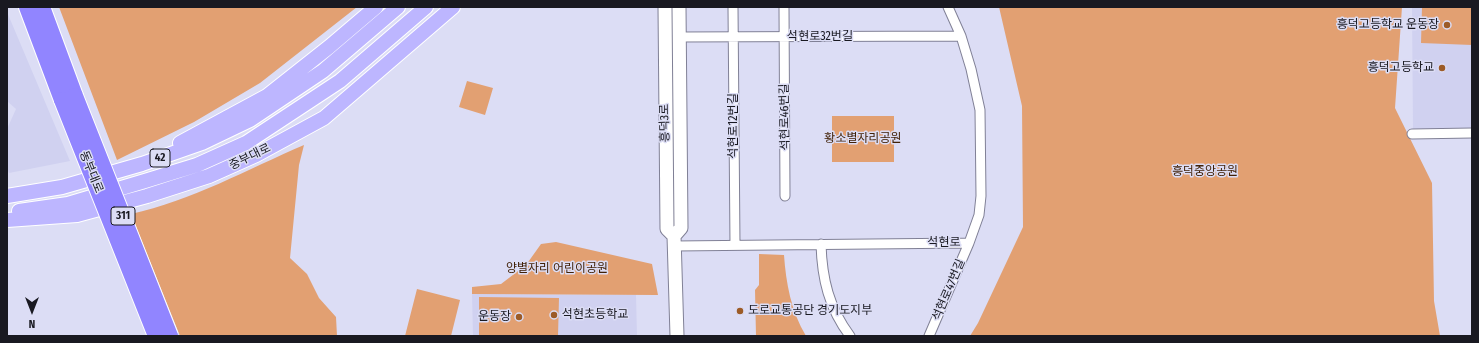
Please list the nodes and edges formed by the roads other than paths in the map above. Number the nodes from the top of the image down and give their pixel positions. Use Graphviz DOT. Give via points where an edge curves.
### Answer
graph roads {
  1 [pos="27,7"];
  2 [pos="42,7"];
  3 [pos="376,7"];
  4 [pos="398,7"];
  5 [pos="426,7"];
  6 [pos="453,7"];
  7 [pos="665,7"];
  8 [pos="678,7"];
  9 [pos="733,7"];
  10 [pos="784,7"];
  11 [pos="948,7"];
  12 [pos="960,36"];
  13 [pos="678,37"];
  14 [pos="784,37"];
  15 [pos="733,38"];
  16 [pos="69,98"];
  17 [pos="1472,133"];
  18 [pos="1412,134"];
  19 [pos="142,164"];
  20 [pos="7,196"];
  21 [pos="785,196"];
  22 [pos="7,213"];
  23 [pos="7,220"];
  24 [pos="674,241"];
  25 [pos="969,243"];
  26 [pos="821,244"];
  27 [pos="735,245"];
  28 [pos="156,336"];
  29 [pos="170,336"];
  30 [pos="677,336"];
  31 [pos="850,336"];
  32 [pos="929,336"];
  1 -- 16 [label="highway, 동부대로 / 311"];
  2 -- 16 [label="highway, 동부대로 / 311"];
  3 -- 19 [label="main road" via="267,96"];
  4 -- 19 [label="main road, 42" via="323,71 250,120 202,143"];
  5 -- 22 [label="main road, 중부대로 / 42" via="340,81 246,143 197,165 68,204"];
  6 -- 23 [label="main road, 중부대로" via="324,118 256,156 209,176 84,213"];
  7 -- 24 [label="street, 흥덕3로" via="667,229"];
  8 -- 13 [label="street, 흥덕3로"];
  9 -- 15 [label="street, 석현로12번길"];
  10 -- 14 [label="street, 석현로46번길"];
  11 -- 12 [label="street, 석현로"];
  12 -- 14 [label="street, 석현로32번길"];
  12 -- 25 [label="street, 석현로" via="980,110 981,196 979,215"];
  13 -- 15 [label="street, 석현로32번길"];
  13 -- 24 [label="street, 흥덕3로" via="681,228"];
  14 -- 15 [label="street, 석현로32번길"];
  14 -- 21 [label="street, 석현로46번길"];
  15 -- 27 [label="street, 석현로12번길"];
  16 -- 28 [label="highway, 동부대로 / 311, bridge"];
  16 -- 29 [label="highway, 동부대로 / 311, bridge"];
  17 -- 18 [label="street"];
  19 -- 20 [label="main road, 42" via="62,187"];
  24 -- 27 [label="street, 석현로"];
  24 -- 30 [label="street, 흥덕3로"];
  25 -- 26 [label="street, 석현로"];
  25 -- 32 [label="street, 석현로47번길"];
  26 -- 27 [label="street, 석현로"];
  26 -- 31 [label="street" via="825,287 831,304"];
}
